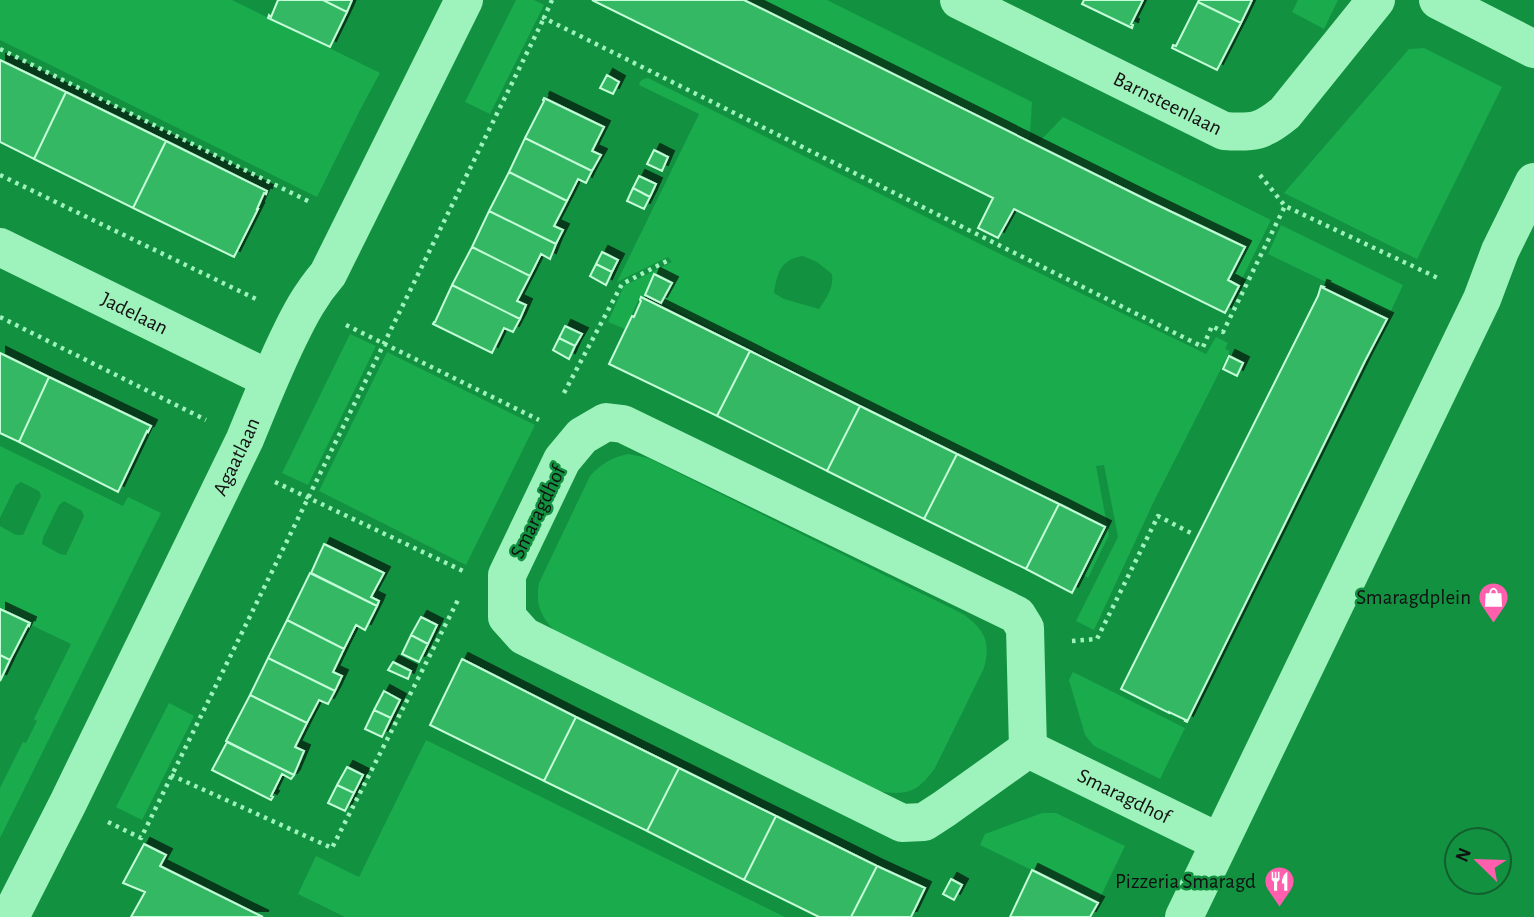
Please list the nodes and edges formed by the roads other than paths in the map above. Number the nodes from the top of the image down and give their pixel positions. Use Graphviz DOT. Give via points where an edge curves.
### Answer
graph roads {
  1 [pos="464,0"];
  2 [pos="959,0"];
  3 [pos="1376,0"];
  4 [pos="1438,0"];
  5 [pos="1534,49"];
  6 [pos="1534,182"];
  7 [pos="0,247"];
  8 [pos="269,379"];
  9 [pos="1028,749"];
  10 [pos="1219,842"];
  11 [pos="10,917"];
  12 [pos="1184,917"];
  1 -- 8 [label="street, Agaatlaan" via="328,274 312,293"];
  2 -- 3 [label="street, Barnsteenlaan" via="1224,131 1246,132 1268,127 1285,113"];
  4 -- 5 [label="street"];
  6 -- 10 [label="street"];
  7 -- 8 [label="street, Jadelaan"];
  8 -- 11 [label="street, Agaatlaan" via="239,451"];
  9 -- 9 [label="street, Smaragdhof" via="923,822 902,823 524,636 507,617 507,575 562,460 565,430 606,422 623,424 1017,615 1025,628"];
  9 -- 10 [label="street, Smaragdhof"];
  10 -- 12 [label="street"];
}
